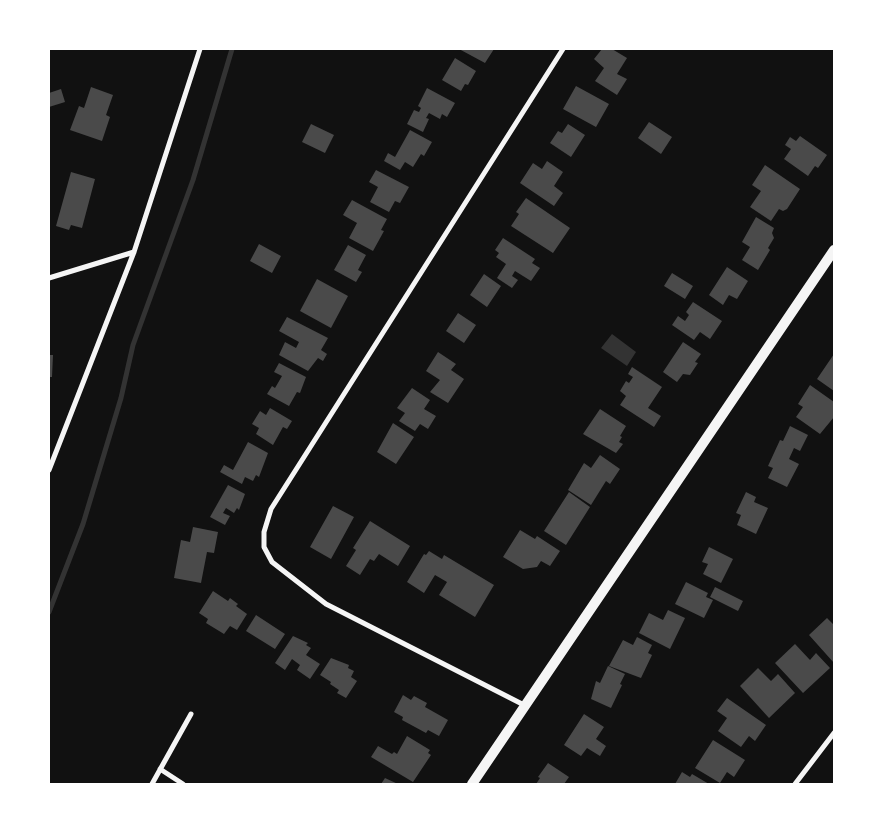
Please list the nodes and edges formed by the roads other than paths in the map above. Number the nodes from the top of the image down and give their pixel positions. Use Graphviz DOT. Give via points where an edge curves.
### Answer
graph roads {
  1 [pos="200,49"];
  2 [pos="563,49"];
  3 [pos="834,250"];
  4 [pos="134,252"];
  5 [pos="49,278"];
  6 [pos="49,470"];
  7 [pos="526,706"];
  8 [pos="191,714"];
  9 [pos="834,733"];
  10 [pos="160,768"];
  11 [pos="152,784"];
  12 [pos="182,784"];
  13 [pos="472,784"];
  14 [pos="795,784"];
  1 -- 4 [label="street"];
  2 -- 7 [label="street" via="271,509 264,532 264,548 272,562 326,604"];
  3 -- 7 [label="main road"];
  4 -- 5 [label="street"];
  4 -- 6 [label="street"];
  7 -- 13 [label="main road"];
  8 -- 10 [label="street"];
  9 -- 14 [label="street"];
  10 -- 11 [label="street"];
  10 -- 12 [label="street"];
}
